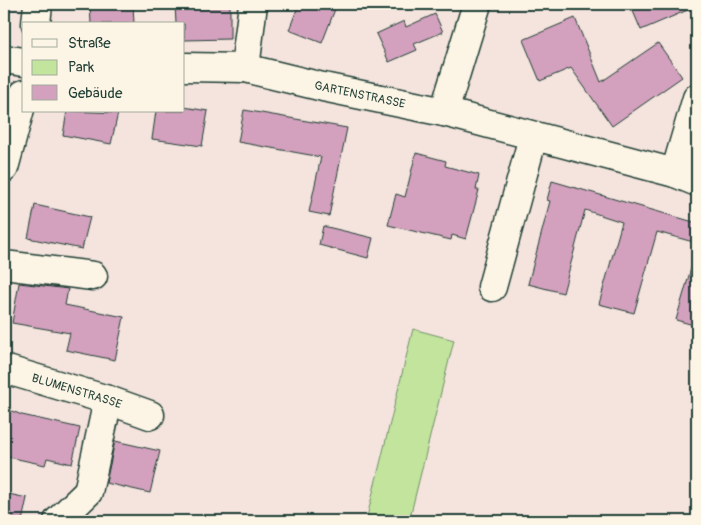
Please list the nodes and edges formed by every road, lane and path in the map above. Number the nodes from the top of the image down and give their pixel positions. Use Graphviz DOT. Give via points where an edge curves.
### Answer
graph roads {
  1 [pos="38,4"];
  2 [pos="253,4"];
  3 [pos="477,4"];
  4 [pos="36,22"];
  5 [pos="4,59"];
  6 [pos="22,62"];
  7 [pos="185,67"];
  8 [pos="245,68"];
  9 [pos="697,98"];
  10 [pos="22,101"];
  11 [pos="444,112"];
  12 [pos="533,136"];
  13 [pos="4,168"];
  14 [pos="686,178"];
  15 [pos="4,265"];
  16 [pos="93,276"];
  17 [pos="492,287"];
  18 [pos="4,370"];
  19 [pos="108,400"];
  20 [pos="150,415"];
  21 [pos="58,521"];
  1 -- 4 [label="street"];
  2 -- 8 [label="street"];
  3 -- 11 [label="street"];
  5 -- 6 [label="street"];
  7 -- 8 [label="street, GARTENSTRASSE"];
  8 -- 11 [label="street, GARTENSTRASSE"];
  9 -- 14 [label="street"];
  10 -- 13 [label="street"];
  11 -- 12 [label="street, GARTENSTRASSE"];
  12 -- 14 [label="street, GARTENSTRASSE"];
  12 -- 17 [label="street"];
  15 -- 16 [label="street"];
  18 -- 19 [label="street, BLUMENSTRASSE"];
  19 -- 20 [label="street, BLUMENSTRASSE"];
  19 -- 21 [label="street" via="88,492"];
}
